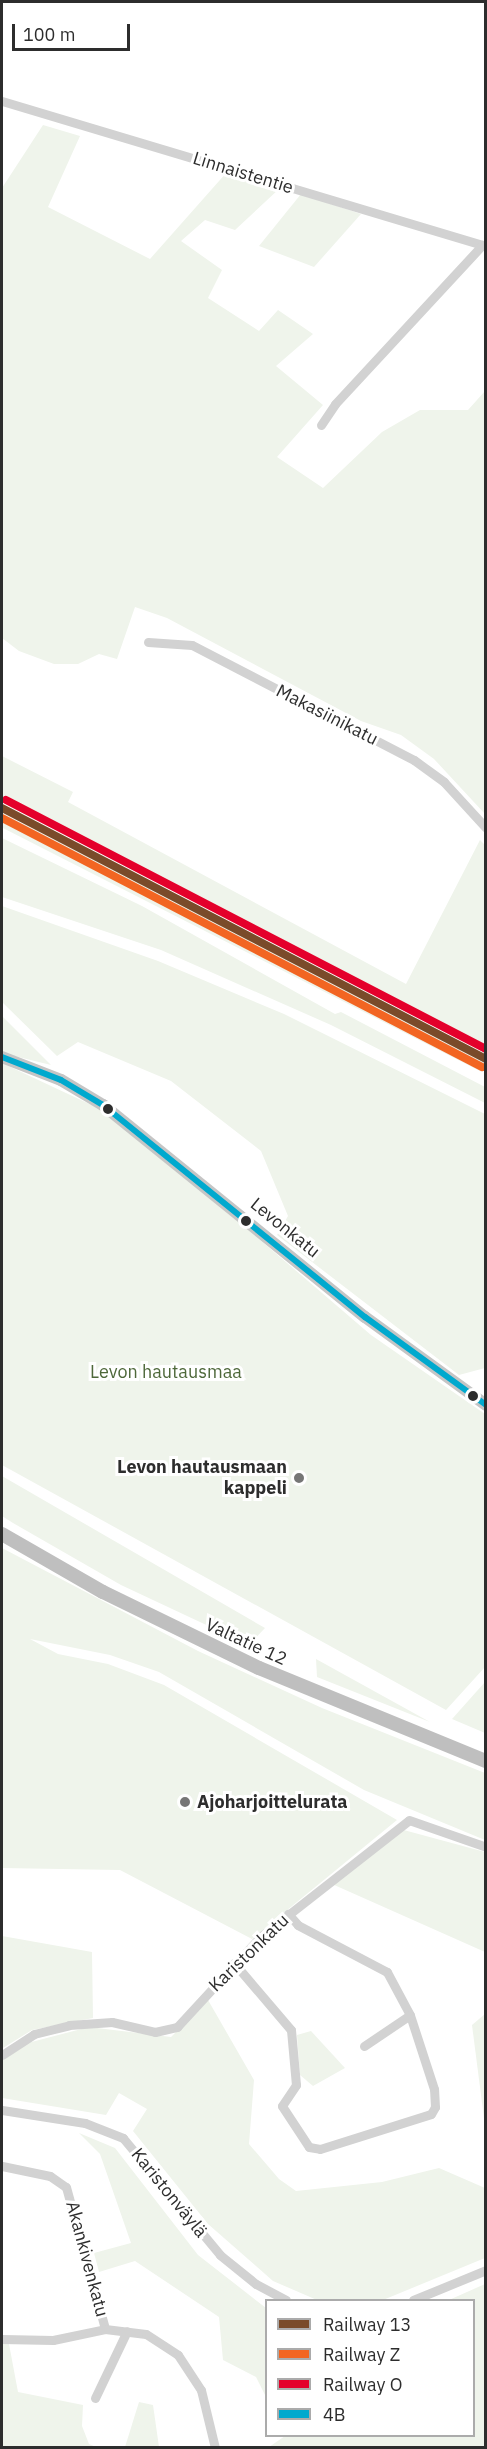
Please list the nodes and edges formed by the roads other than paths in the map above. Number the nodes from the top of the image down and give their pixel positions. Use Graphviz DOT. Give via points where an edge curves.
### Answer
graph roads {
  1 [pos="2,101"];
  2 [pos="484,245"];
  3 [pos="321,425"];
  4 [pos="148,642"];
  5 [pos="486,828"];
  6 [pos="2,1057"];
  7 [pos="486,1405"];
  8 [pos="2,1534"];
  9 [pos="486,1761"];
  10 [pos="486,1847"];
  11 [pos="288,1914"];
  12 [pos="234,1963"];
  13 [pos="410,2015"];
  14 [pos="364,2046"];
  15 [pos="2,2055"];
  16 [pos="2,2110"];
  17 [pos="2,2166"];
  18 [pos="486,2270"];
  19 [pos="282,2299"];
  20 [pos="418,2299"];
  21 [pos="105,2329"];
  22 [pos="127,2331"];
  23 [pos="2,2339"];
  24 [pos="95,2398"];
  25 [pos="215,2448"];
  1 -- 2 [label="street, Linnaistentie"];
  2 -- 3 [label="street" via="335,404"];
  4 -- 5 [label="street, Makasiinikatu" via="192,645 414,760 444,782"];
  6 -- 7 [label="main road, Levonkatu" via="61,1080 168,1153 365,1317"];
  8 -- 9 [label="highway, Valtatie 12" via="103,1592 238,1659"];
  10 -- 11 [label="street, Karistonkatu" via="409,1820"];
  11 -- 12 [label="street, Karistonkatu"];
  11 -- 13 [label="street" via="298,1925 387,1972"];
  12 -- 13 [label="street" via="291,2030 296,2085 282,2106 304,2142 314,2149 430,2114 436,2099"];
  12 -- 15 [label="street, Karistonkatu" via="186,2019 167,2032 112,2022 69,2025 34,2034"];
  13 -- 14 [label="street"];
  16 -- 19 [label="street, Karistonväylä" via="85,2123 123,2138 220,2255"];
  17 -- 21 [label="street, Akankivenkatu" via="50,2176 66,2187"];
  18 -- 20 [label="street"];
  21 -- 22 [label="street, Akankivenkatu"];
  21 -- 23 [label="street" via="62,2339"];
  22 -- 24 [label="street"];
  22 -- 25 [label="street, Akankivenkatu" via="163,2343 191,2370"];
}
